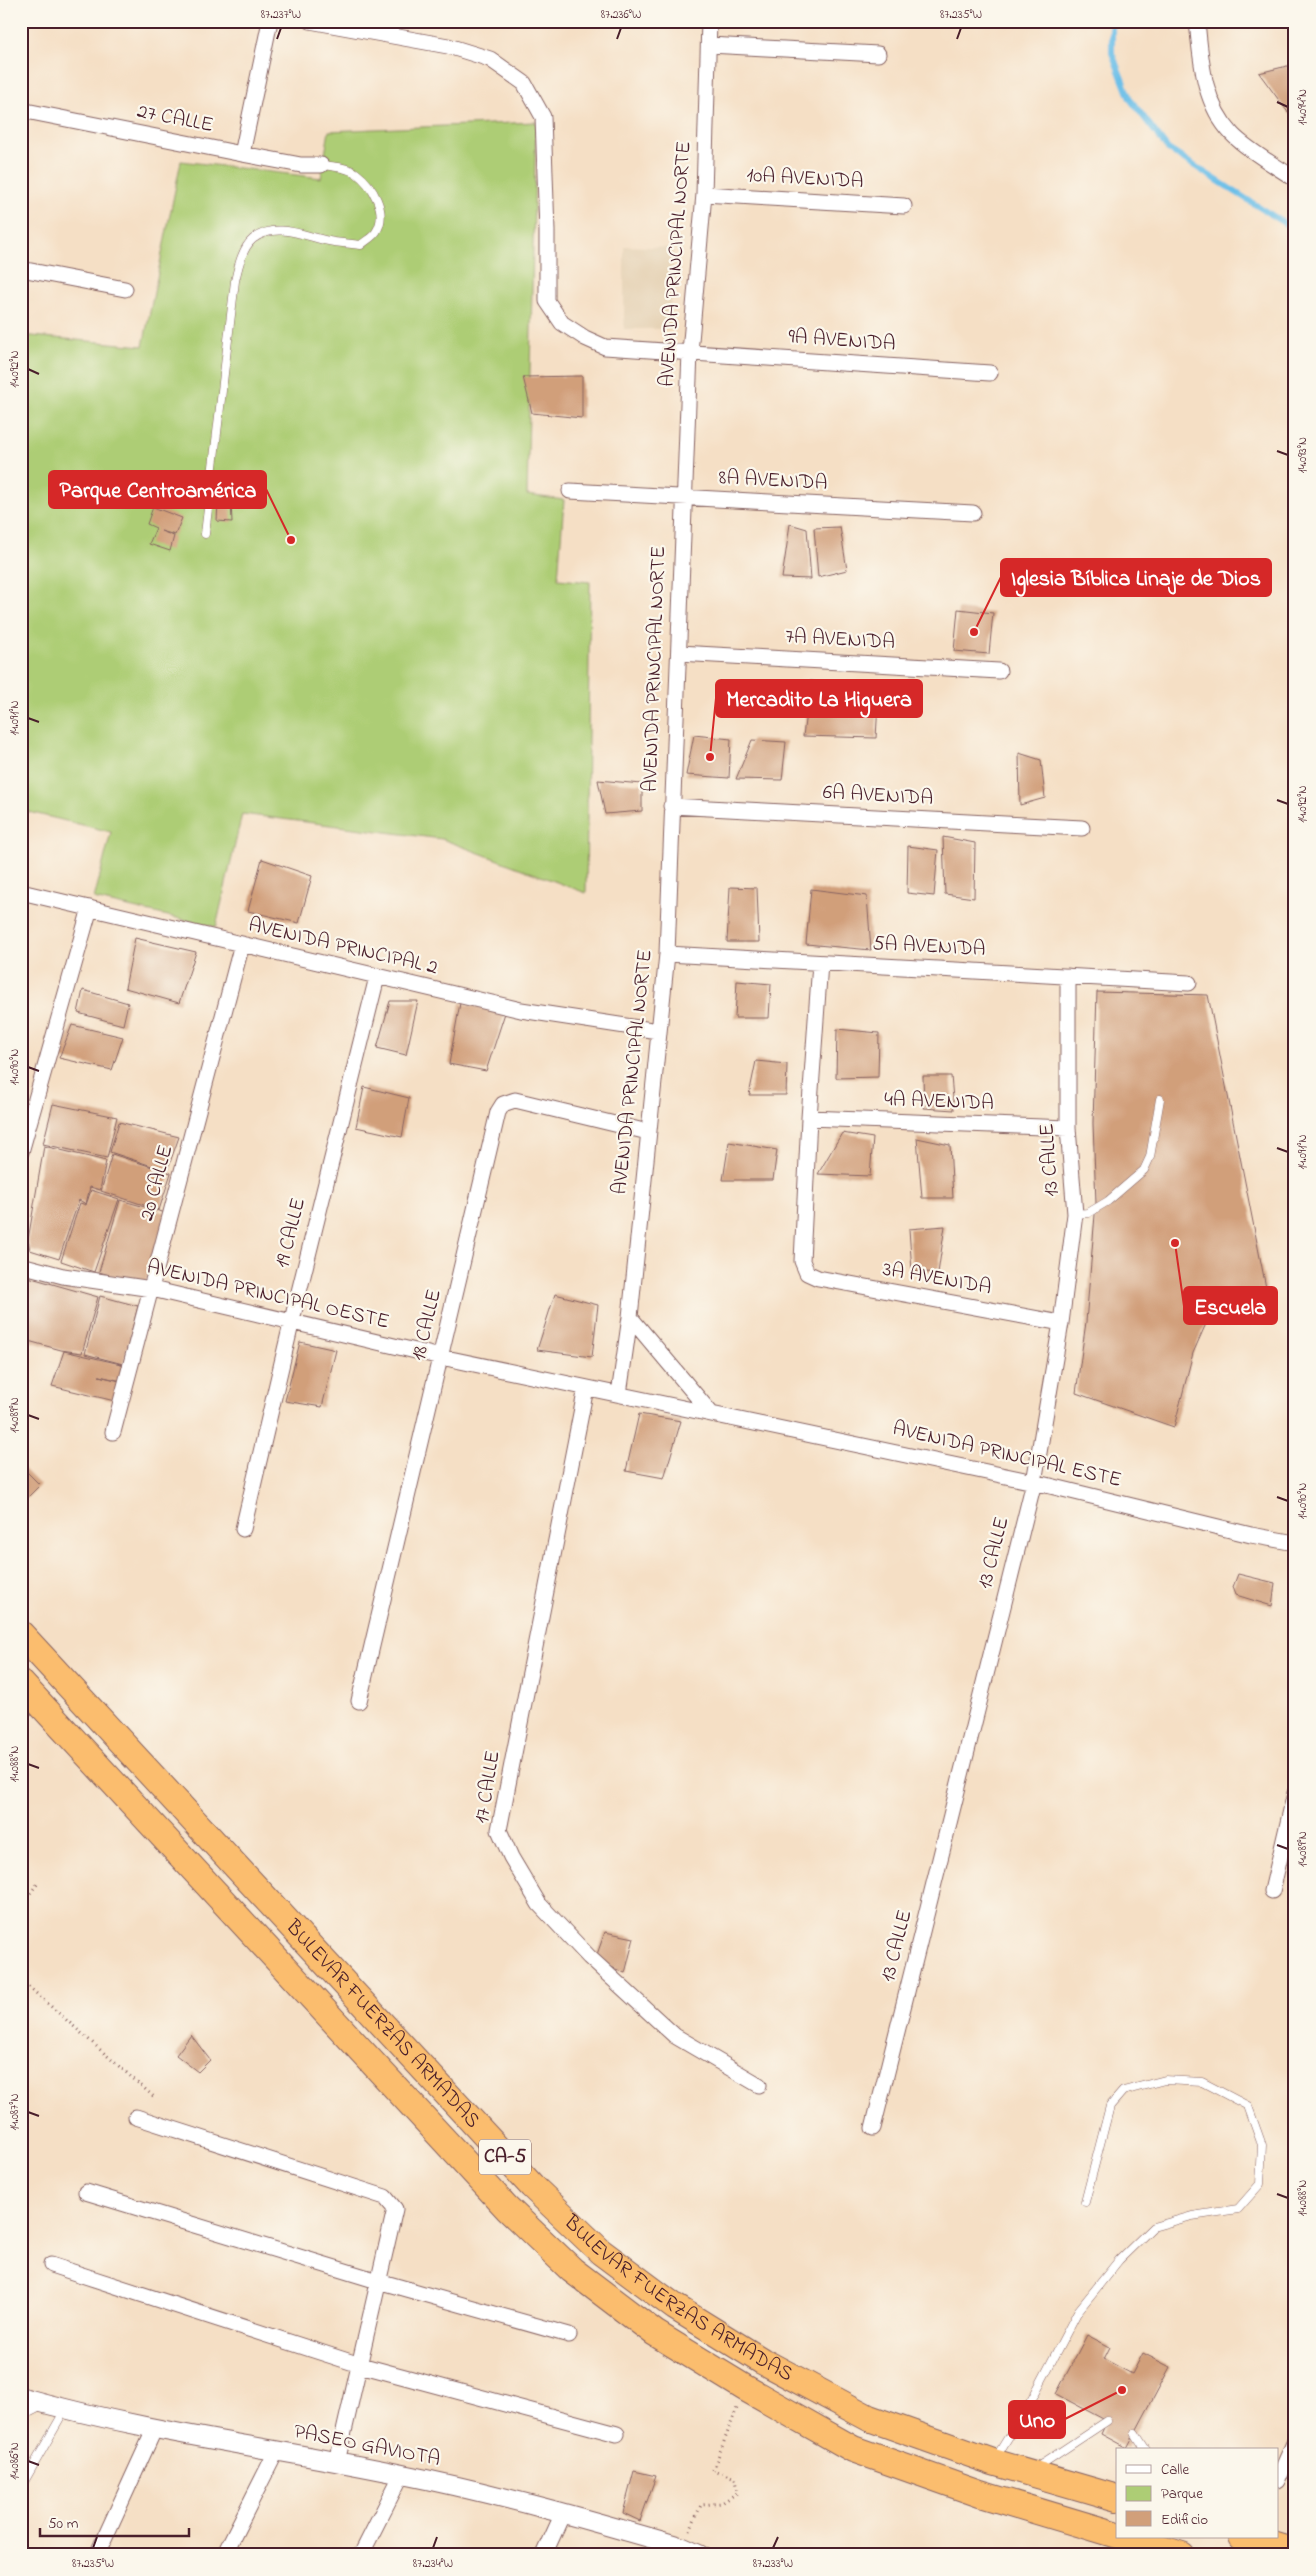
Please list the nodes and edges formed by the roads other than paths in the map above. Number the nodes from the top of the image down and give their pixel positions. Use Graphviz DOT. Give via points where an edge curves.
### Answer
graph roads {
  1 [pos="270,21"];
  2 [pos="310,21"];
  3 [pos="709,21"];
  4 [pos="1197,21"];
  5 [pos="709,45"];
  6 [pos="878,54"];
  7 [pos="21,110"];
  8 [pos="242,154"];
  9 [pos="321,165"];
  10 [pos="1295,179"];
  11 [pos="704,194"];
  12 [pos="904,206"];
  13 [pos="21,269"];
  14 [pos="125,289"];
  15 [pos="690,352"];
  16 [pos="990,373"];
  17 [pos="570,491"];
  18 [pos="683,497"];
  19 [pos="974,513"];
  20 [pos="205,534"];
  21 [pos="678,652"];
  22 [pos="999,671"];
  23 [pos="671,806"];
  24 [pos="1082,828"];
  25 [pos="21,892"];
  26 [pos="90,908"];
  27 [pos="242,944"];
  28 [pos="667,954"];
  29 [pos="820,963"];
  30 [pos="1068,976"];
  31 [pos="377,977"];
  32 [pos="1189,983"];
  33 [pos="658,1030"];
  34 [pos="1160,1099"];
  35 [pos="809,1118"];
  36 [pos="1068,1128"];
  37 [pos="648,1132"];
  38 [pos="21,1152"];
  39 [pos="1075,1214"];
  40 [pos="21,1265"];
  41 [pos="152,1289"];
  42 [pos="630,1317"];
  43 [pos="292,1320"];
  44 [pos="1061,1323"];
  45 [pos="441,1357"];
  46 [pos="586,1388"];
  47 [pos="619,1394"];
  48 [pos="710,1412"];
  49 [pos="113,1432"];
  50 [pos="1034,1482"];
  51 [pos="243,1529"];
  52 [pos="1294,1538"];
  53 [pos="21,1634"];
  54 [pos="21,1683"];
  55 [pos="359,1701"];
  56 [pos="1295,1793"];
  57 [pos="1272,1891"];
  58 [pos="759,2085"];
  59 [pos="136,2117"];
  60 [pos="873,2128"];
  61 [pos="86,2192"];
  62 [pos="1085,2202"];
  63 [pos="51,2265"];
  64 [pos="378,2281"];
  65 [pos="569,2335"];
  66 [pos="360,2365"];
  67 [pos="21,2397"];
  68 [pos="46,2404"];
  69 [pos="66,2408"];
  70 [pos="21,2417"];
  71 [pos="1107,2421"];
  72 [pos="155,2428"];
  73 [pos="1135,2433"];
  74 [pos="617,2434"];
  75 [pos="1295,2441"];
  76 [pos="1145,2448"];
  77 [pos="277,2450"];
  78 [pos="337,2462"];
  79 [pos="993,2462"];
  80 [pos="1029,2473"];
  81 [pos="402,2474"];
  82 [pos="1278,2479"];
  83 [pos="21,2487"];
  84 [pos="1116,2498"];
  85 [pos="563,2513"];
  86 [pos="1116,2535"];
  87 [pos="1127,2538"];
  88 [pos="1250,2539"];
  89 [pos="694,2552"];
  90 [pos="1295,2553"];
  91 [pos="97,2555"];
  92 [pos="224,2555"];
  93 [pos="361,2555"];
  94 [pos="544,2555"];
  95 [pos="1182,2555"];
  1 -- 8 [label="street"];
  2 -- 15 [label="street, 9A AVENIDA" via="448,46 490,59 524,83 543,117 547,302 562,323 605,348"];
  3 -- 5 [label="street, AVENIDA PRINCIPAL NORTE"];
  4 -- 10 [label="street" via="1204,79 1220,120 1233,135"];
  5 -- 6 [label="street"];
  5 -- 11 [label="street, AVENIDA PRINCIPAL NORTE"];
  7 -- 8 [label="street, 27 CALLE"];
  8 -- 9 [label="street, 27 CALLE" via="301,165"];
  9 -- 20 [label="lane" via="355,173 369,186 381,213 376,232 361,245 333,242 291,231 269,231 252,240 241,258 235,281"];
  11 -- 12 [label="street, 10A AVENIDA"];
  11 -- 15 [label="street, AVENIDA PRINCIPAL NORTE"];
  13 -- 14 [label="street"];
  15 -- 16 [label="street, 9A AVENIDA"];
  15 -- 18 [label="street, AVENIDA PRINCIPAL NORTE"];
  17 -- 18 [label="street, 8A AVENIDA"];
  18 -- 19 [label="street, 8A AVENIDA"];
  18 -- 21 [label="street, AVENIDA PRINCIPAL NORTE"];
  21 -- 22 [label="street, 7A AVENIDA"];
  21 -- 23 [label="street, AVENIDA PRINCIPAL NORTE"];
  23 -- 24 [label="street, 6A AVENIDA"];
  23 -- 28 [label="street, AVENIDA PRINCIPAL NORTE"];
  25 -- 26 [label="street, AVENIDA PRINCIPAL 2"];
  26 -- 27 [label="street, AVENIDA PRINCIPAL 2"];
  26 -- 38 [label="street"];
  27 -- 31 [label="street, AVENIDA PRINCIPAL 2"];
  27 -- 41 [label="street, 20 CALLE"];
  28 -- 29 [label="street, 5A AVENIDA"];
  28 -- 33 [label="street, AVENIDA PRINCIPAL NORTE"];
  29 -- 30 [label="street, 5A AVENIDA"];
  29 -- 35 [label="street"];
  30 -- 32 [label="street, 5A AVENIDA"];
  30 -- 36 [label="street, 13 CALLE"];
  31 -- 33 [label="street, AVENIDA PRINCIPAL 2" via="521,1010"];
  31 -- 43 [label="street, 19 CALLE"];
  33 -- 37 [label="street, AVENIDA PRINCIPAL NORTE"];
  34 -- 39 [label="lane" via="1150,1158 1144,1170 1108,1201 1088,1213"];
  35 -- 36 [label="street, 4A AVENIDA"];
  35 -- 44 [label="street, 3A AVENIDA" via="802,1261 807,1273 818,1278"];
  36 -- 39 [label="street, 13 CALLE"];
  37 -- 42 [label="street, AVENIDA PRINCIPAL NORTE"];
  37 -- 45 [label="street, 18 CALLE" via="515,1100 503,1104 498,1112"];
  39 -- 44 [label="street, 13 CALLE"];
  40 -- 41 [label="street, AVENIDA PRINCIPAL OESTE" via="63,1276"];
  41 -- 43 [label="street, AVENIDA PRINCIPAL OESTE"];
  41 -- 49 [label="street, 20 CALLE"];
  42 -- 47 [label="street, AVENIDA PRINCIPAL NORTE"];
  42 -- 48 [label="street"];
  43 -- 45 [label="street, AVENIDA PRINCIPAL OESTE"];
  43 -- 51 [label="street, 19 CALLE"];
  44 -- 50 [label="street, 13 CALLE"];
  45 -- 46 [label="street, AVENIDA PRINCIPAL OESTE"];
  45 -- 55 [label="street, 18 CALLE"];
  46 -- 47 [label="street, AVENIDA PRINCIPAL OESTE"];
  46 -- 58 [label="street, 17 CALLE" via="499,1830 511,1858 539,1904 589,1957 675,2036"];
  47 -- 48 [label="street, AVENIDA PRINCIPAL OESTE"];
  48 -- 50 [label="street, AVENIDA PRINCIPAL ESTE"];
  50 -- 52 [label="street, AVENIDA PRINCIPAL ESTE" via="1251,1535"];
  50 -- 60 [label="street, 13 CALLE"];
  53 -- 79 [label="highway, BULEVAR FUERZAS ARMADAS / CA-5" via="532,2186 602,2252 675,2307 762,2361 869,2418"];
  54 -- 86 [label="highway, BULEVAR FUERZAS ARMADAS / CA-5" via="508,2208 572,2270 656,2333 853,2449 980,2494"];
  56 -- 57 [label="street"];
  59 -- 64 [label="street" via="385,2197 395,2209"];
  61 -- 64 [label="street"];
  62 -- 79 [label="lane" via="1110,2106 1123,2092 1166,2080 1202,2082 1248,2106 1262,2145 1260,2184 1238,2209 1192,2216 1154,2227 1119,2260 1078,2311 1032,2399"];
  63 -- 66 [label="street"];
  64 -- 65 [label="street"];
  64 -- 66 [label="street"];
  66 -- 74 [label="street"];
  66 -- 78 [label="street"];
  67 -- 68 [label="street, PASEO GAVIOTA"];
  68 -- 69 [label="street, PASEO GAVIOTA"];
  68 -- 70 [label="lane"];
  69 -- 72 [label="street, PASEO GAVIOTA"];
  69 -- 83 [label="lane"];
  71 -- 80 [label="lane"];
  72 -- 77 [label="street, PASEO GAVIOTA"];
  72 -- 91 [label="street"];
  73 -- 76 [label="lane"];
  75 -- 82 [label="street"];
  77 -- 78 [label="street, PASEO GAVIOTA"];
  77 -- 92 [label="street"];
  78 -- 81 [label="street, PASEO GAVIOTA"];
  79 -- 80 [label="highway, BULEVAR FUERZAS ARMADAS / CA-5"];
  80 -- 84 [label="highway, BULEVAR FUERZAS ARMADAS / CA-5"];
  81 -- 85 [label="street, PASEO GAVIOTA"];
  81 -- 93 [label="street"];
  85 -- 89 [label="street, PASEO GAVIOTA"];
  85 -- 94 [label="street"];
  87 -- 95 [label="highway"];
  88 -- 90 [label="highway"];
}
